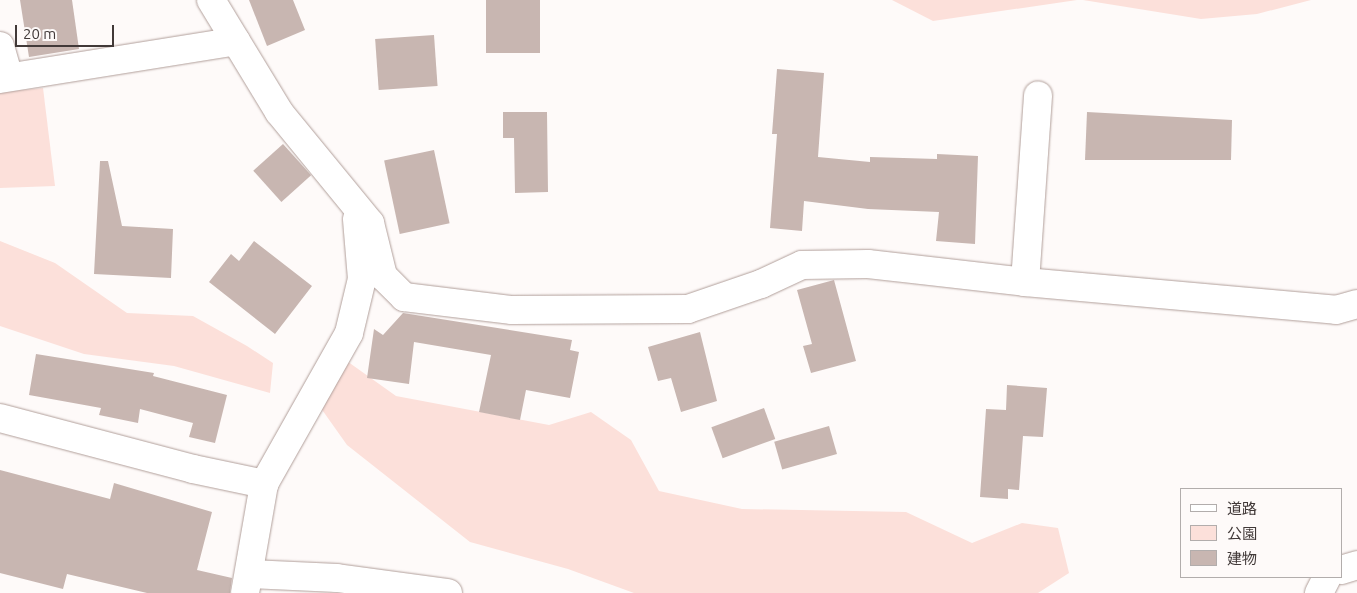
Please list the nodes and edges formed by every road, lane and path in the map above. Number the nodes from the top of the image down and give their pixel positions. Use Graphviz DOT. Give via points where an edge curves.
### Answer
graph roads {
  1 [pos="211,0"];
  2 [pos="236,41"];
  3 [pos="0,46"];
  4 [pos="4,78"];
  5 [pos="1038,95"];
  6 [pos="357,210"];
  7 [pos="1025,282"];
  8 [pos="1357,304"];
  9 [pos="0,418"];
  10 [pos="264,484"];
  11 [pos="1357,566"];
  12 [pos="1342,570"];
  13 [pos="1326,578"];
  14 [pos="247,583"];
  15 [pos="448,593"];
  16 [pos="1319,593"];
  1 -- 2 [label="street"];
  2 -- 4 [label="street"];
  2 -- 6 [label="street" via="279,112"];
  3 -- 4 [label="street"];
  5 -- 7 [label="street"];
  6 -- 7 [label="street" via="370,223 383,276 404,297 512,310 688,309 802,265 868,264"];
  6 -- 10 [label="street" via="356,243 362,279 349,333"];
  7 -- 8 [label="street" via="1336,310"];
  9 -- 10 [label="street" via="193,469"];
  10 -- 14 [label="street"];
  11 -- 12 [label="street"];
  13 -- 16 [label="street"];
  14 -- 15 [label="street" via="337,578"];
}
